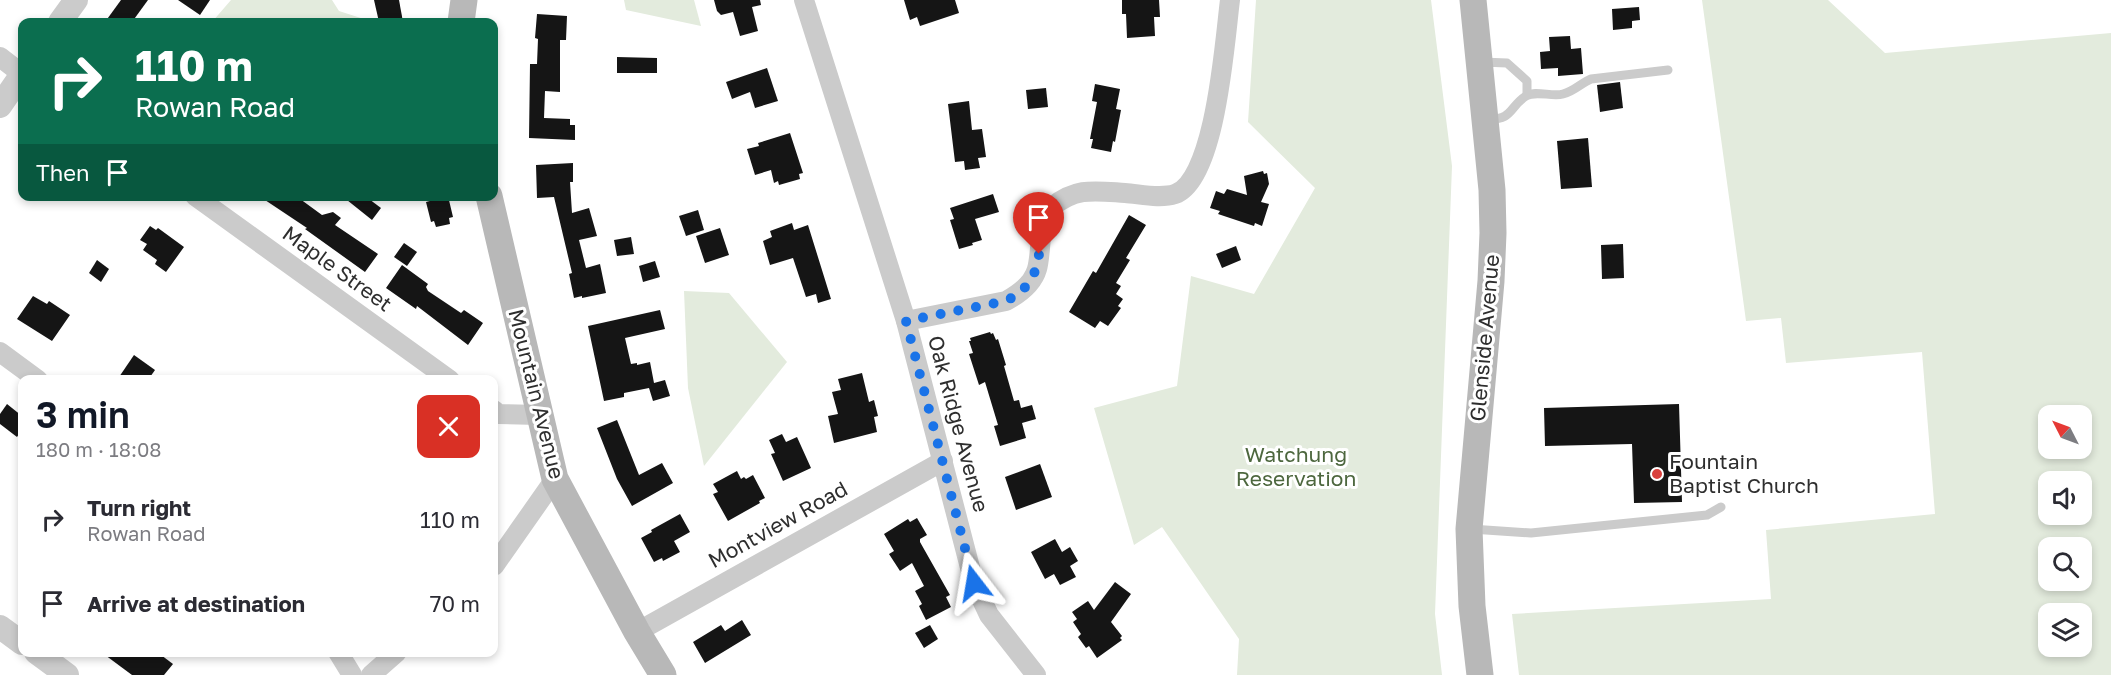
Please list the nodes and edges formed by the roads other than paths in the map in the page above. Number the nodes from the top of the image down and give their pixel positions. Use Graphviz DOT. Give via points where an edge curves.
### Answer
graph roads {
  1 [pos="76,0"];
  2 [pos="448,0"];
  3 [pos="464,0"];
  4 [pos="804,0"];
  5 [pos="1230,0"];
  6 [pos="1473,0"];
  7 [pos="63,18"];
  8 [pos="452,18"];
  9 [pos="462,18"];
  10 [pos="0,57"];
  11 [pos="1480,62"];
  12 [pos="1668,70"];
  13 [pos="18,71"];
  14 [pos="18,80"];
  15 [pos="1527,95"];
  16 [pos="0,106"];
  17 [pos="1485,119"];
  18 [pos="202,201"];
  19 [pos="490,201"];
  20 [pos="906,321"];
  21 [pos="0,352"];
  22 [pos="31,375"];
  23 [pos="443,375"];
  24 [pos="498,414"];
  25 [pos="539,415"];
  26 [pos="943,461"];
  27 [pos="555,479"];
  28 [pos="1721,507"];
  29 [pos="1469,529"];
  30 [pos="498,560"];
  31 [pos="0,627"];
  32 [pos="637,632"];
  33 [pos="18,640"];
  34 [pos="43,657"];
  35 [pos="341,657"];
  36 [pos="391,657"];
  37 [pos="67,675"];
  38 [pos="352,675"];
  39 [pos="371,675"];
  40 [pos="663,675"];
  41 [pos="1035,675"];
  42 [pos="1480,675"];
  1 -- 7 [label="street"];
  2 -- 8 [label="street"];
  3 -- 9 [label="main road"];
  4 -- 20 [label="street, Oak Ridge Avenue"];
  5 -- 20 [label="street" via="1210,137 1197,171 1185,186 1176,193 1160,195 1086,190 1064,198 1049,210 1037,270 1019,294 1006,301"];
  6 -- 11 [label="main road, Glenside Avenue"];
  10 -- 13 [label="street"];
  11 -- 15 [label="lane" via="1507,63 1527,81"];
  11 -- 17 [label="main road, Glenside Avenue"];
  12 -- 15 [label="lane" via="1592,79 1562,94"];
  14 -- 16 [label="street"];
  15 -- 17 [label="lane" via="1512,112 1499,119"];
  17 -- 29 [label="main road, Glenside Avenue" via="1493,233"];
  18 -- 23 [label="street, Maple Street"];
  19 -- 25 [label="main road, Mountain Avenue"];
  20 -- 26 [label="street, Oak Ridge Avenue"];
  21 -- 22 [label="street"];
  24 -- 25 [label="street"];
  25 -- 27 [label="main road, Mountain Avenue"];
  26 -- 32 [label="street, Montview Road"];
  26 -- 41 [label="street, Oak Ridge Avenue" via="974,583 989,615"];
  27 -- 30 [label="street"];
  27 -- 32 [label="main road, Mountain Avenue"];
  28 -- 29 [label="lane" via="1707,515 1531,533"];
  29 -- 42 [label="main road, Glenside Avenue"];
  31 -- 33 [label="street"];
  32 -- 40 [label="main road, Mountain Avenue"];
  34 -- 37 [label="street"];
  35 -- 38 [label="street"];
  36 -- 39 [label="street"];
}
